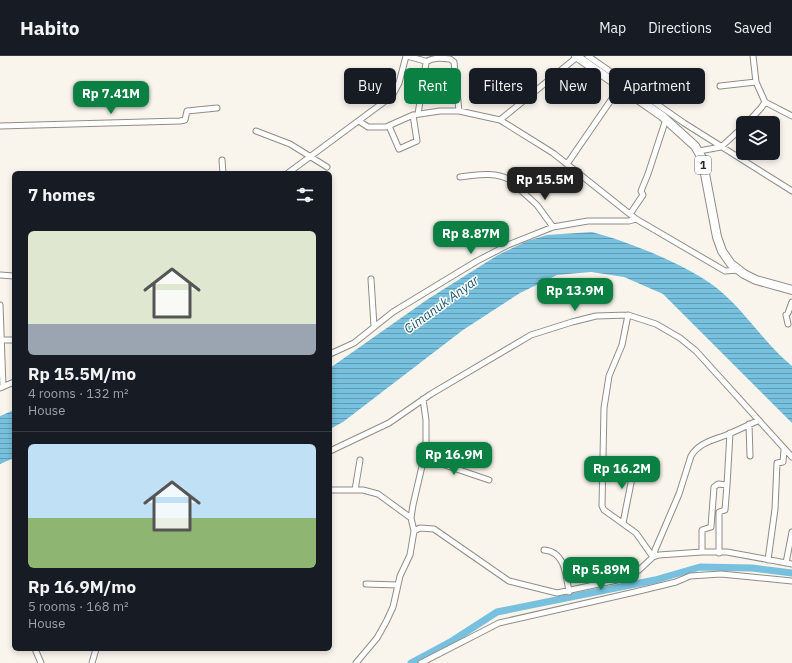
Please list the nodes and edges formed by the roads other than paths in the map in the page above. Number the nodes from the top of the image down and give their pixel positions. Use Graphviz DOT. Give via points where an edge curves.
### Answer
graph roads {
  1 [pos="406,56"];
  2 [pos="753,56"];
  3 [pos="581,57"];
  4 [pos="426,62"];
  5 [pos="609,79"];
  6 [pos="756,82"];
  7 [pos="720,86"];
  8 [pos="765,102"];
  9 [pos="609,103"];
  10 [pos="644,104"];
  11 [pos="217,108"];
  12 [pos="459,111"];
  13 [pos="416,115"];
  14 [pos="754,116"];
  15 [pos="792,116"];
  16 [pos="666,119"];
  17 [pos="500,120"];
  18 [pos="359,121"];
  19 [pos="0,126"];
  20 [pos="389,126"];
  21 [pos="256,131"];
  22 [pos="736,133"];
  23 [pos="705,145"];
  24 [pos="719,148"];
  25 [pos="310,156"];
  26 [pos="222,160"];
  27 [pos="567,164"];
  28 [pos="326,167"];
  29 [pos="223,171"];
  30 [pos="291,171"];
  31 [pos="460,177"];
  32 [pos="792,191"];
  33 [pos="630,214"];
  34 [pos="636,219"];
  35 [pos="553,227"];
  36 [pos="738,270"];
  37 [pos="0,275"];
  38 [pos="12,276"];
  39 [pos="371,280"];
  40 [pos="792,290"];
  41 [pos="0,305"];
  42 [pos="792,306"];
  43 [pos="628,315"];
  44 [pos="788,324"];
  45 [pos="374,326"];
  46 [pos="2,340"];
  47 [pos="12,340"];
  48 [pos="332,353"];
  49 [pos="12,383"];
  50 [pos="2,388"];
  51 [pos="423,399"];
  52 [pos="757,421"];
  53 [pos="749,424"];
  54 [pos="730,434"];
  55 [pos="784,449"];
  56 [pos="332,450"];
  57 [pos="750,456"];
  58 [pos="792,457"];
  59 [pos="424,458"];
  60 [pos="360,460"];
  61 [pos="602,472"];
  62 [pos="489,480"];
  63 [pos="727,485"];
  64 [pos="332,490"];
  65 [pos="355,490"];
  66 [pos="411,518"];
  67 [pos="623,523"];
  68 [pos="414,531"];
  69 [pos="792,532"];
  70 [pos="544,550"];
  71 [pos="702,552"];
  72 [pos="719,553"];
  73 [pos="654,556"];
  74 [pos="768,560"];
  75 [pos="786,563"];
  76 [pos="792,564"];
  77 [pos="792,581"];
  78 [pos="366,584"];
  79 [pos="398,585"];
  80 [pos="569,592"];
  81 [pos="36,651"];
  82 [pos="95,651"];
  83 [pos="42,663"];
  84 [pos="92,663"];
  85 [pos="356,663"];
  86 [pos="421,663"];
  1 -- 4 [label="street"];
  1 -- 18 [label="street" via="395,93"];
  2 -- 6 [label="street"];
  3 -- 5 [label="highway, 1"];
  3 -- 17 [label="street"];
  3 -- 23 [label="street"];
  4 -- 12 [label="street" via="429,59 442,58 454,62"];
  4 -- 13 [label="street"];
  6 -- 7 [label="street"];
  6 -- 8 [label="street"];
  8 -- 14 [label="street"];
  8 -- 15 [label="street"];
  9 -- 27 [label="street"];
  10 -- 16 [label="highway, 1"];
  11 -- 19 [label="street" via="187,111 184,120 180,121"];
  12 -- 13 [label="street" via="432,111"];
  12 -- 17 [label="street"];
  13 -- 20 [label="street"];
  13 -- 20 [label="street" via="416,141 403,148 399,149"];
  16 -- 23 [label="highway, 1" via="691,142"];
  16 -- 33 [label="street" via="641,191 643,195"];
  17 -- 27 [label="street"];
  18 -- 20 [label="street" via="368,127"];
  18 -- 25 [label="street"];
  21 -- 25 [label="street" via="290,144"];
  22 -- 24 [label="street"];
  23 -- 24 [label="street"];
  23 -- 24 [label="street"];
  23 -- 36 [label="highway, 1" via="706,175 718,241 726,257"];
  24 -- 32 [label="street"];
  25 -- 28 [label="street"];
  25 -- 30 [label="street"];
  26 -- 29 [label="street"];
  27 -- 33 [label="street"];
  31 -- 35 [label="street" via="487,174 518,181 516,186 542,211"];
  33 -- 34 [label="street"];
  34 -- 35 [label="street" via="601,220"];
  34 -- 36 [label="street" via="725,270"];
  35 -- 45 [label="street" via="477,261"];
  36 -- 40 [label="highway, 1" via="756,280"];
  37 -- 38 [label="street"];
  39 -- 45 [label="street"];
  41 -- 46 [label="street"];
  42 -- 44 [label="street" via="787,314"];
  43 -- 51 [label="street" via="596,316 531,335"];
  43 -- 52 [label="street" via="656,324 696,351"];
  43 -- 61 [label="street" via="622,345 609,376 604,408"];
  45 -- 48 [label="street" via="354,343"];
  46 -- 47 [label="street"];
  46 -- 50 [label="street"];
  49 -- 50 [label="street"];
  51 -- 56 [label="street" via="389,423"];
  51 -- 59 [label="street" via="426,420"];
  52 -- 53 [label="street"];
  52 -- 55 [label="street"];
  53 -- 54 [label="street"];
  53 -- 57 [label="street"];
  54 -- 63 [label="street"];
  54 -- 73 [label="street" via="704,443 691,456"];
  55 -- 58 [label="street"];
  55 -- 74 [label="street" via="783,462 777,463 775,509"];
  59 -- 62 [label="street"];
  59 -- 66 [label="street"];
  60 -- 65 [label="street"];
  61 -- 67 [label="street" via="602,508"];
  61 -- 67 [label="street" via="633,473"];
  63 -- 71 [label="street" via="718,484 714,487 711,527 702,530"];
  63 -- 72 [label="street" via="725,510 719,512"];
  64 -- 65 [label="street"];
  65 -- 66 [label="street" via="378,494"];
  66 -- 68 [label="street"];
  67 -- 73 [label="street" via="636,533"];
  68 -- 79 [label="street" via="410,554"];
  68 -- 80 [label="street" via="420,528 434,529 444,534 513,583 557,593"];
  69 -- 75 [label="street"];
  70 -- 80 [label="street" via="554,552 562,561"];
  71 -- 72 [label="street"];
  71 -- 73 [label="street"];
  72 -- 74 [label="street" via="727,552"];
  73 -- 80 [label="street" via="631,575"];
  74 -- 75 [label="street"];
  75 -- 76 [label="street"];
  77 -- 86 [label="street" via="721,574 690,576 636,592 499,623"];
  78 -- 79 [label="street"];
  79 -- 85 [label="street" via="393,607 386,622 377,638"];
  81 -- 83 [label="street"];
  82 -- 84 [label="street"];
}
